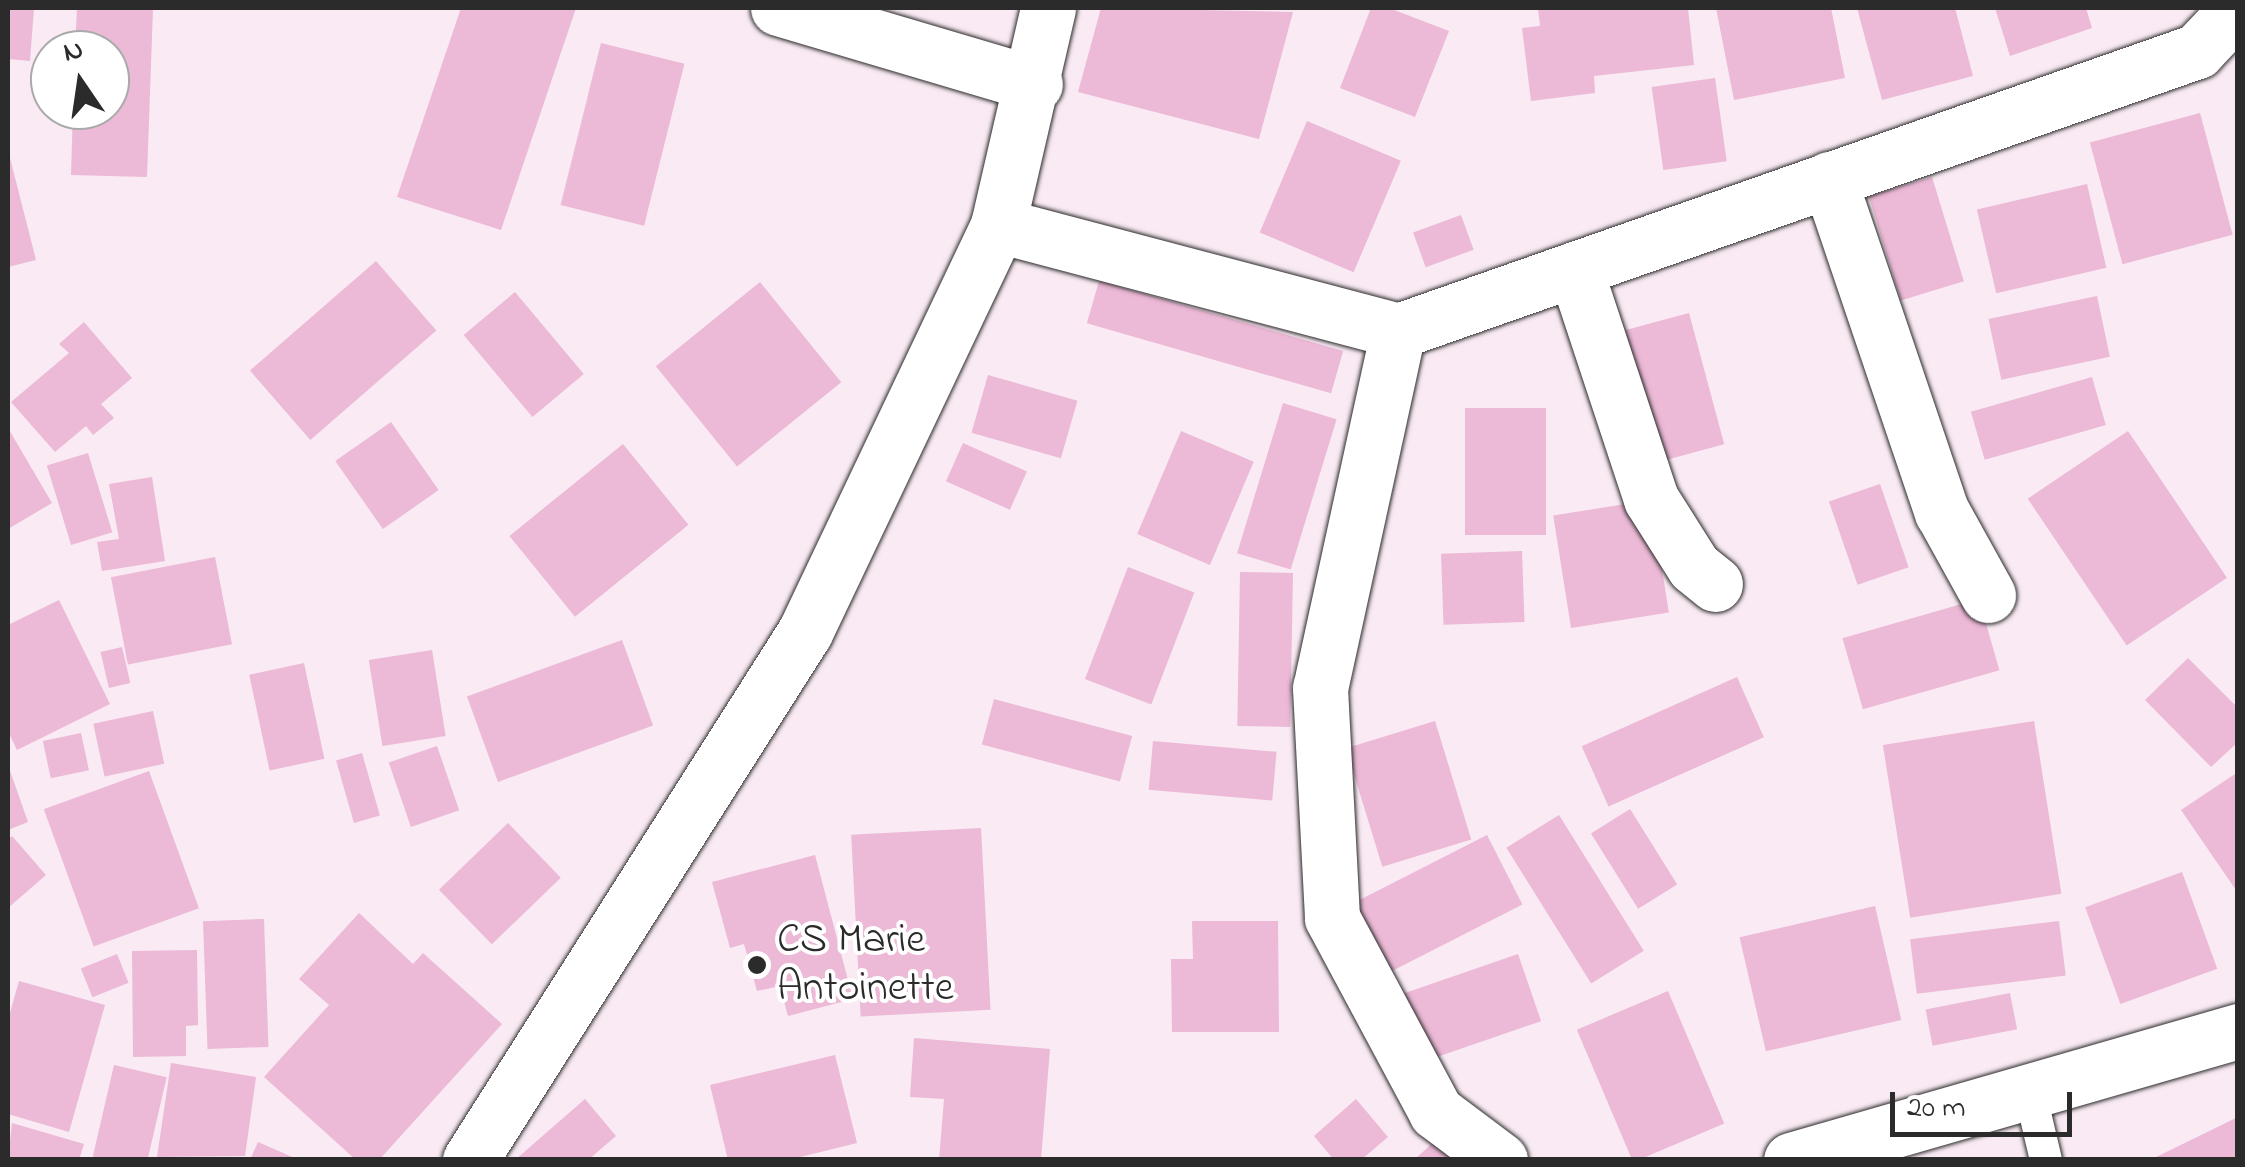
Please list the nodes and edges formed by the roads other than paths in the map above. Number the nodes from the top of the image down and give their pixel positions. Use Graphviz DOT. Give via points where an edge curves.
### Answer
graph roads {
  1 [pos="778,8"];
  2 [pos="1048,8"];
  3 [pos="2231,36"];
  4 [pos="1035,84"];
  5 [pos="1829,179"];
  6 [pos="998,225"];
  7 [pos="1575,269"];
  8 [pos="1398,330"];
  9 [pos="1715,584"];
  10 [pos="1988,595"];
  11 [pos="2238,1031"];
  12 [pos="2030,1092"];
  13 [pos="470,1160"];
  14 [pos="1500,1160"];
  15 [pos="1791,1160"];
  16 [pos="2046,1160"];
  1 -- 4 [label="street"];
  2 -- 4 [label="street"];
  3 -- 5 [label="street"];
  4 -- 6 [label="street"];
  5 -- 7 [label="street"];
  5 -- 10 [label="street" via="1942,512"];
  6 -- 8 [label="street"];
  6 -- 13 [label="street" via="805,632"];
  7 -- 8 [label="street"];
  7 -- 9 [label="street" via="1651,500 1694,567"];
  8 -- 14 [label="street" via="1320,688 1332,918 1436,1112"];
  11 -- 12 [label="street"];
  12 -- 15 [label="street"];
  12 -- 16 [label="lane"];
}
